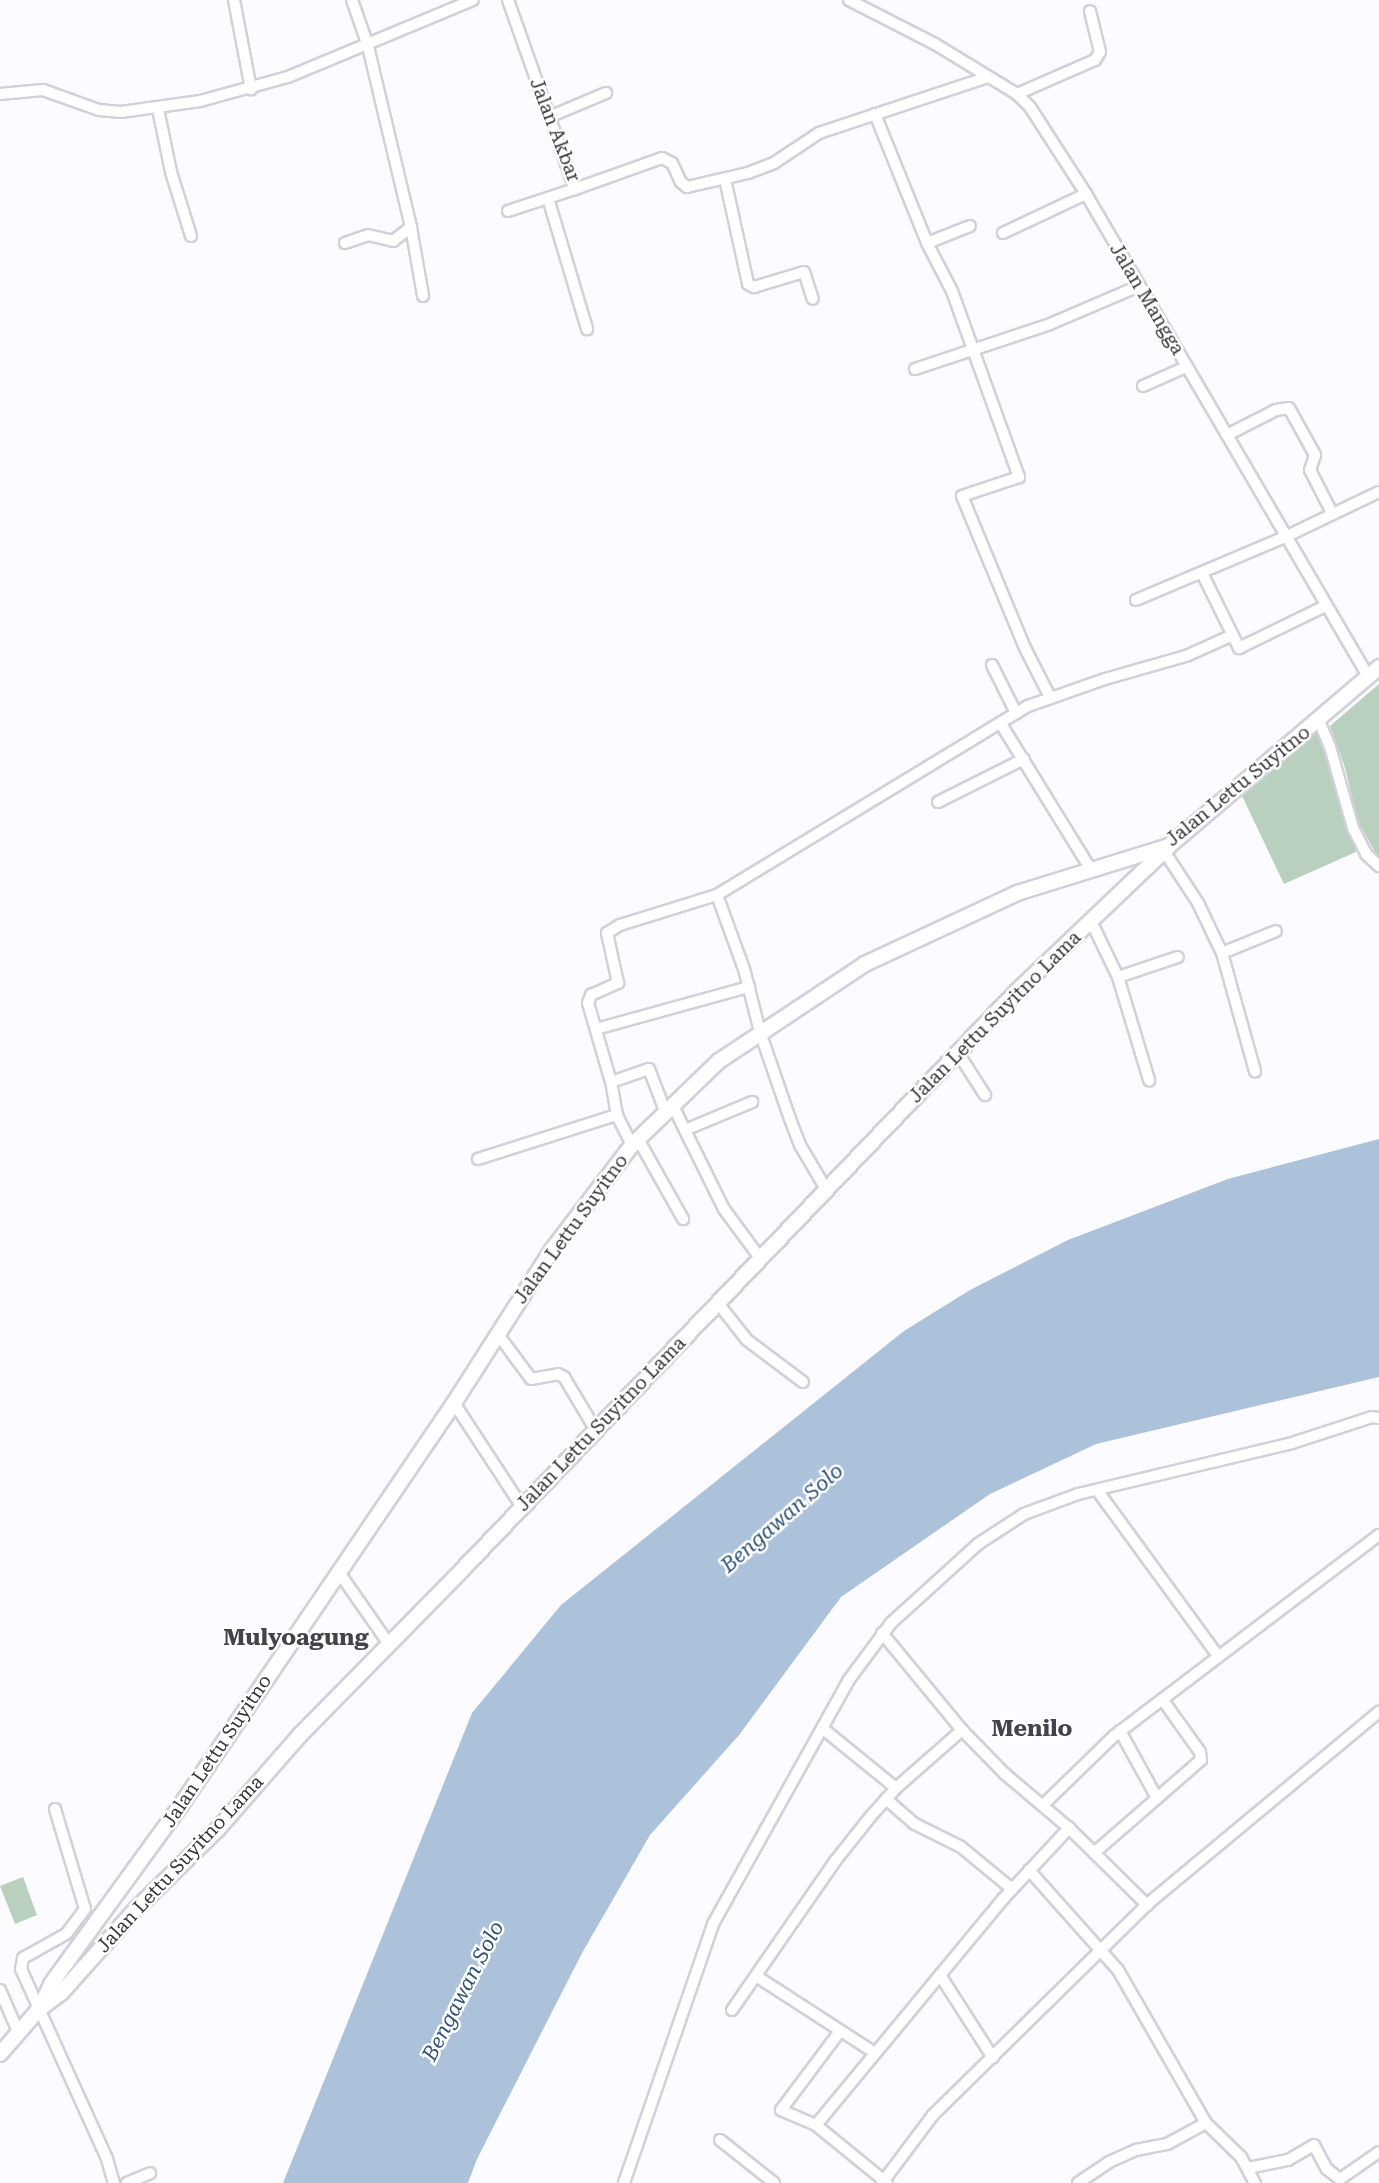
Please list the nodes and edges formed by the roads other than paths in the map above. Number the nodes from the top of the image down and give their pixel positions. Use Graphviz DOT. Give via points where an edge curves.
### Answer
graph roads {
  1 [pos="234,0"];
  2 [pos="352,0"];
  3 [pos="473,0"];
  4 [pos="508,0"];
  5 [pos="849,0"];
  6 [pos="1090,11"];
  7 [pos="367,43"];
  8 [pos="988,77"];
  9 [pos="251,89"];
  10 [pos="606,93"];
  11 [pos="0,94"];
  12 [pos="1017,94"];
  13 [pos="158,109"];
  14 [pos="875,114"];
  15 [pos="549,117"];
  16 [pos="724,179"];
  17 [pos="575,189"];
  18 [pos="1086,194"];
  19 [pos="548,198"];
  20 [pos="508,211"];
  21 [pos="970,226"];
  22 [pos="411,227"];
  23 [pos="1003,233"];
  24 [pos="191,236"];
  25 [pos="345,243"];
  26 [pos="927,243"];
  27 [pos="1139,286"];
  28 [pos="423,296"];
  29 [pos="813,299"];
  30 [pos="587,329"];
  31 [pos="973,349"];
  32 [pos="1186,367"];
  33 [pos="915,369"];
  34 [pos="1143,386"];
  35 [pos="1227,435"];
  36 [pos="1379,492"];
  37 [pos="1332,513"];
  38 [pos="1285,537"];
  39 [pos="1202,573"];
  40 [pos="1136,600"];
  41 [pos="1325,606"];
  42 [pos="1233,635"];
  43 [pos="992,665"];
  44 [pos="1374,671"];
  45 [pos="1050,697"];
  46 [pos="1016,713"];
  47 [pos="1319,721"];
  48 [pos="1001,724"];
  49 [pos="1024,759"];
  50 [pos="939,802"];
  51 [pos="1167,849"];
  52 [pos="1121,861"];
  53 [pos="1379,866"];
  54 [pos="1091,870"];
  55 [pos="1132,883"];
  56 [pos="717,895"];
  57 [pos="1091,921"];
  58 [pos="1276,931"];
  59 [pos="1222,953"];
  60 [pos="1178,957"];
  61 [pos="1118,977"];
  62 [pos="749,987"];
  63 [pos="596,1029"];
  64 [pos="760,1032"];
  65 [pos="958,1053"];
  66 [pos="1255,1071"];
  67 [pos="1150,1080"];
  68 [pos="611,1082"];
  69 [pos="985,1095"];
  70 [pos="752,1102"];
  71 [pos="669,1107"];
  72 [pos="617,1115"];
  73 [pos="685,1130"];
  74 [pos="635,1142"];
  75 [pos="478,1159"];
  76 [pos="826,1189"];
  77 [pos="682,1219"];
  78 [pos="760,1258"];
  79 [pos="717,1303"];
  80 [pos="497,1333"];
  81 [pos="803,1382"];
  82 [pos="454,1403"];
  83 [pos="1379,1418"];
  84 [pos="595,1429"];
  85 [pos="1097,1490"];
  86 [pos="522,1507"];
  87 [pos="1379,1535"];
  88 [pos="338,1571"];
  89 [pos="882,1633"];
  90 [pos="389,1644"];
  91 [pos="1218,1656"];
  92 [pos="1161,1699"];
  93 [pos="1379,1712"];
  94 [pos="821,1728"];
  95 [pos="962,1730"];
  96 [pos="1120,1731"];
  97 [pos="896,1788"];
  98 [pos="1157,1798"];
  99 [pos="886,1799"];
  100 [pos="1043,1805"];
  101 [pos="55,1809"];
  102 [pos="1069,1828"];
  103 [pos="1094,1853"];
  104 [pos="1029,1870"];
  105 [pos="1012,1889"];
  106 [pos="117,1898"];
  107 [pos="1147,1905"];
  108 [pos="136,1909"];
  109 [pos="1102,1951"];
  110 [pos="940,1975"];
  111 [pos="756,1976"];
  112 [pos="0,1990"];
  113 [pos="40,2008"];
  114 [pos="732,2010"];
  115 [pos="840,2031"];
  116 [pos="19,2034"];
  117 [pos="876,2053"];
  118 [pos="0,2054"];
  119 [pos="993,2058"];
  120 [pos="1206,2123"];
  121 [pos="816,2125"];
  122 [pos="720,2140"];
  123 [pos="1379,2152"];
  124 [pos="1248,2168"];
  125 [pos="150,2173"];
  126 [pos="884,2182"];
  127 [pos="114,2183"];
  128 [pos="127,2183"];
  129 [pos="624,2183"];
  130 [pos="774,2183"];
  131 [pos="1078,2183"];
  132 [pos="1255,2183"];
  1 -- 9 [label="street"];
  2 -- 7 [label="street"];
  3 -- 7 [label="street"];
  4 -- 15 [label="street, Jalan Akbar"];
  5 -- 8 [label="street, Jalan Mangga"];
  6 -- 12 [label="street" via="1100,52 1095,60"];
  7 -- 9 [label="street"];
  7 -- 22 [label="street"];
  8 -- 12 [label="street, Jalan Mangga"];
  8 -- 14 [label="street, Jalan Akbar"];
  9 -- 13 [label="street"];
  10 -- 15 [label="street"];
  11 -- 13 [label="street" via="43,90 99,110"];
  12 -- 18 [label="street, Jalan Mangga"];
  13 -- 24 [label="street"];
  14 -- 16 [label="street, Jalan Akbar" via="818,133 774,163"];
  14 -- 26 [label="street"];
  15 -- 17 [label="street, Jalan Akbar"];
  16 -- 17 [label="street, Jalan Akbar" via="687,187 672,163 662,158"];
  16 -- 29 [label="street" via="748,285 804,272"];
  17 -- 19 [label="street"];
  18 -- 23 [label="street"];
  18 -- 27 [label="street, Jalan Mangga"];
  19 -- 20 [label="street"];
  19 -- 30 [label="street"];
  21 -- 26 [label="street"];
  22 -- 25 [label="street" via="393,240 368,235"];
  22 -- 28 [label="street"];
  26 -- 31 [label="street" via="946,277"];
  27 -- 31 [label="street" via="1050,324"];
  27 -- 32 [label="street, Jalan Mangga"];
  31 -- 33 [label="street"];
  31 -- 45 [label="street" via="1020,477 962,496"];
  32 -- 34 [label="street"];
  32 -- 35 [label="street, Jalan Mangga"];
  35 -- 37 [label="street" via="1289,408 1315,456 1310,470"];
  35 -- 38 [label="street, Jalan Mangga"];
  36 -- 37 [label="street"];
  37 -- 38 [label="street"];
  38 -- 39 [label="street"];
  38 -- 41 [label="street, Jalan Mangga"];
  39 -- 40 [label="street"];
  39 -- 42 [label="street"];
  41 -- 42 [label="street" via="1239,648"];
  41 -- 44 [label="street, Jalan Mangga"];
  42 -- 45 [label="street" via="1186,656"];
  43 -- 46 [label="street"];
  44 -- 47 [label="main road, Jalan Lettu Suyitno"];
  45 -- 46 [label="street"];
  46 -- 48 [label="street"];
  47 -- 51 [label="main road, Jalan Lettu Suyitno"];
  47 -- 53 [label="street" via="1353,828 1366,854"];
  48 -- 49 [label="street"];
  48 -- 56 [label="street"];
  49 -- 50 [label="street"];
  49 -- 54 [label="street"];
  51 -- 52 [label="main road, Jalan Lettu Suyitno"];
  51 -- 55 [label="main road, Jalan Lettu Suyitno Lama"];
  51 -- 59 [label="street"];
  52 -- 54 [label="main road, Jalan Lettu Suyitno"];
  52 -- 55 [label="main road" via="1133,863 1138,870"];
  54 -- 64 [label="main road, Jalan Lettu Suyitno" via="1017,892 865,964"];
  55 -- 57 [label="main road, Jalan Lettu Suyitno Lama"];
  56 -- 62 [label="street"];
  56 -- 63 [label="street" via="607,933 618,983 589,998"];
  57 -- 61 [label="street"];
  57 -- 65 [label="main road, Jalan Lettu Suyitno Lama"];
  58 -- 59 [label="street"];
  59 -- 66 [label="street"];
  60 -- 61 [label="street"];
  61 -- 67 [label="street"];
  62 -- 63 [label="street"];
  62 -- 64 [label="street"];
  63 -- 68 [label="street"];
  64 -- 71 [label="main road, Jalan Lettu Suyitno" via="719,1061"];
  64 -- 76 [label="street" via="800,1145"];
  65 -- 69 [label="street"];
  65 -- 76 [label="main road, Jalan Lettu Suyitno Lama"];
  68 -- 71 [label="street" via="649,1069"];
  68 -- 72 [label="street"];
  70 -- 73 [label="street"];
  71 -- 73 [label="street"];
  71 -- 74 [label="main road, Jalan Lettu Suyitno"];
  72 -- 74 [label="street"];
  72 -- 75 [label="street"];
  73 -- 78 [label="street" via="724,1209"];
  74 -- 77 [label="street"];
  74 -- 80 [label="main road, Jalan Lettu Suyitno" via="560,1238"];
  76 -- 78 [label="main road, Jalan Lettu Suyitno Lama"];
  78 -- 79 [label="main road, Jalan Lettu Suyitno Lama"];
  79 -- 81 [label="street" via="747,1340"];
  79 -- 84 [label="main road, Jalan Lettu Suyitno Lama"];
  80 -- 82 [label="main road, Jalan Lettu Suyitno"];
  80 -- 84 [label="street" via="531,1379 564,1377"];
  82 -- 86 [label="street"];
  82 -- 88 [label="main road, Jalan Lettu Suyitno"];
  83 -- 85 [label="street"];
  84 -- 86 [label="main road, Jalan Lettu Suyitno Lama"];
  85 -- 89 [label="street" via="1001,1525"];
  85 -- 91 [label="street"];
  86 -- 90 [label="main road, Jalan Lettu Suyitno Lama"];
  87 -- 91 [label="street"];
  88 -- 90 [label="street"];
  88 -- 106 [label="main road, Jalan Lettu Suyitno"];
  89 -- 94 [label="street"];
  89 -- 95 [label="street"];
  90 -- 108 [label="main road, Jalan Lettu Suyitno Lama" via="295,1740 217,1830"];
  91 -- 92 [label="street"];
  92 -- 96 [label="street"];
  92 -- 98 [label="street" via="1202,1756"];
  93 -- 107 [label="street"];
  94 -- 97 [label="street"];
  94 -- 129 [label="street" via="713,1924"];
  95 -- 97 [label="street"];
  95 -- 100 [label="street"];
  96 -- 98 [label="street"];
  96 -- 100 [label="street"];
  97 -- 99 [label="street"];
  98 -- 103 [label="street"];
  99 -- 105 [label="street" via="915,1824 961,1847"];
  99 -- 111 [label="street" via="836,1860"];
  100 -- 102 [label="street"];
  101 -- 113 [label="street" via="85,1909 66,1934 21,1961"];
  102 -- 103 [label="street"];
  102 -- 104 [label="street"];
  103 -- 107 [label="street"];
  104 -- 105 [label="street"];
  104 -- 109 [label="street"];
  105 -- 110 [label="street"];
  106 -- 108 [label="main road" via="127,1910"];
  106 -- 113 [label="main road, Jalan Lettu Suyitno" via="51,1984"];
  107 -- 109 [label="street"];
  108 -- 113 [label="main road, Jalan Lettu Suyitno Lama" via="62,1992"];
  109 -- 119 [label="street"];
  109 -- 120 [label="street" via="1118,1970"];
  110 -- 117 [label="street"];
  110 -- 119 [label="street"];
  111 -- 114 [label="street"];
  111 -- 115 [label="street"];
  112 -- 116 [label="street"];
  113 -- 116 [label="main road, Jalan Lettu Suyitno"];
  113 -- 127 [label="street"];
  115 -- 117 [label="street"];
  115 -- 121 [label="street" via="781,2110"];
  116 -- 118 [label="main road, Jalan Lettu Suyitno"];
  117 -- 121 [label="street"];
  119 -- 126 [label="street" via="933,2115"];
  120 -- 124 [label="street"];
  120 -- 131 [label="street" via="1167,2144 1108,2162"];
  121 -- 126 [label="street"];
  122 -- 130 [label="street"];
  123 -- 124 [label="street" via="1340,2179 1327,2169 1314,2145 1288,2160"];
  124 -- 132 [label="street"];
  125 -- 128 [label="street"];
}
